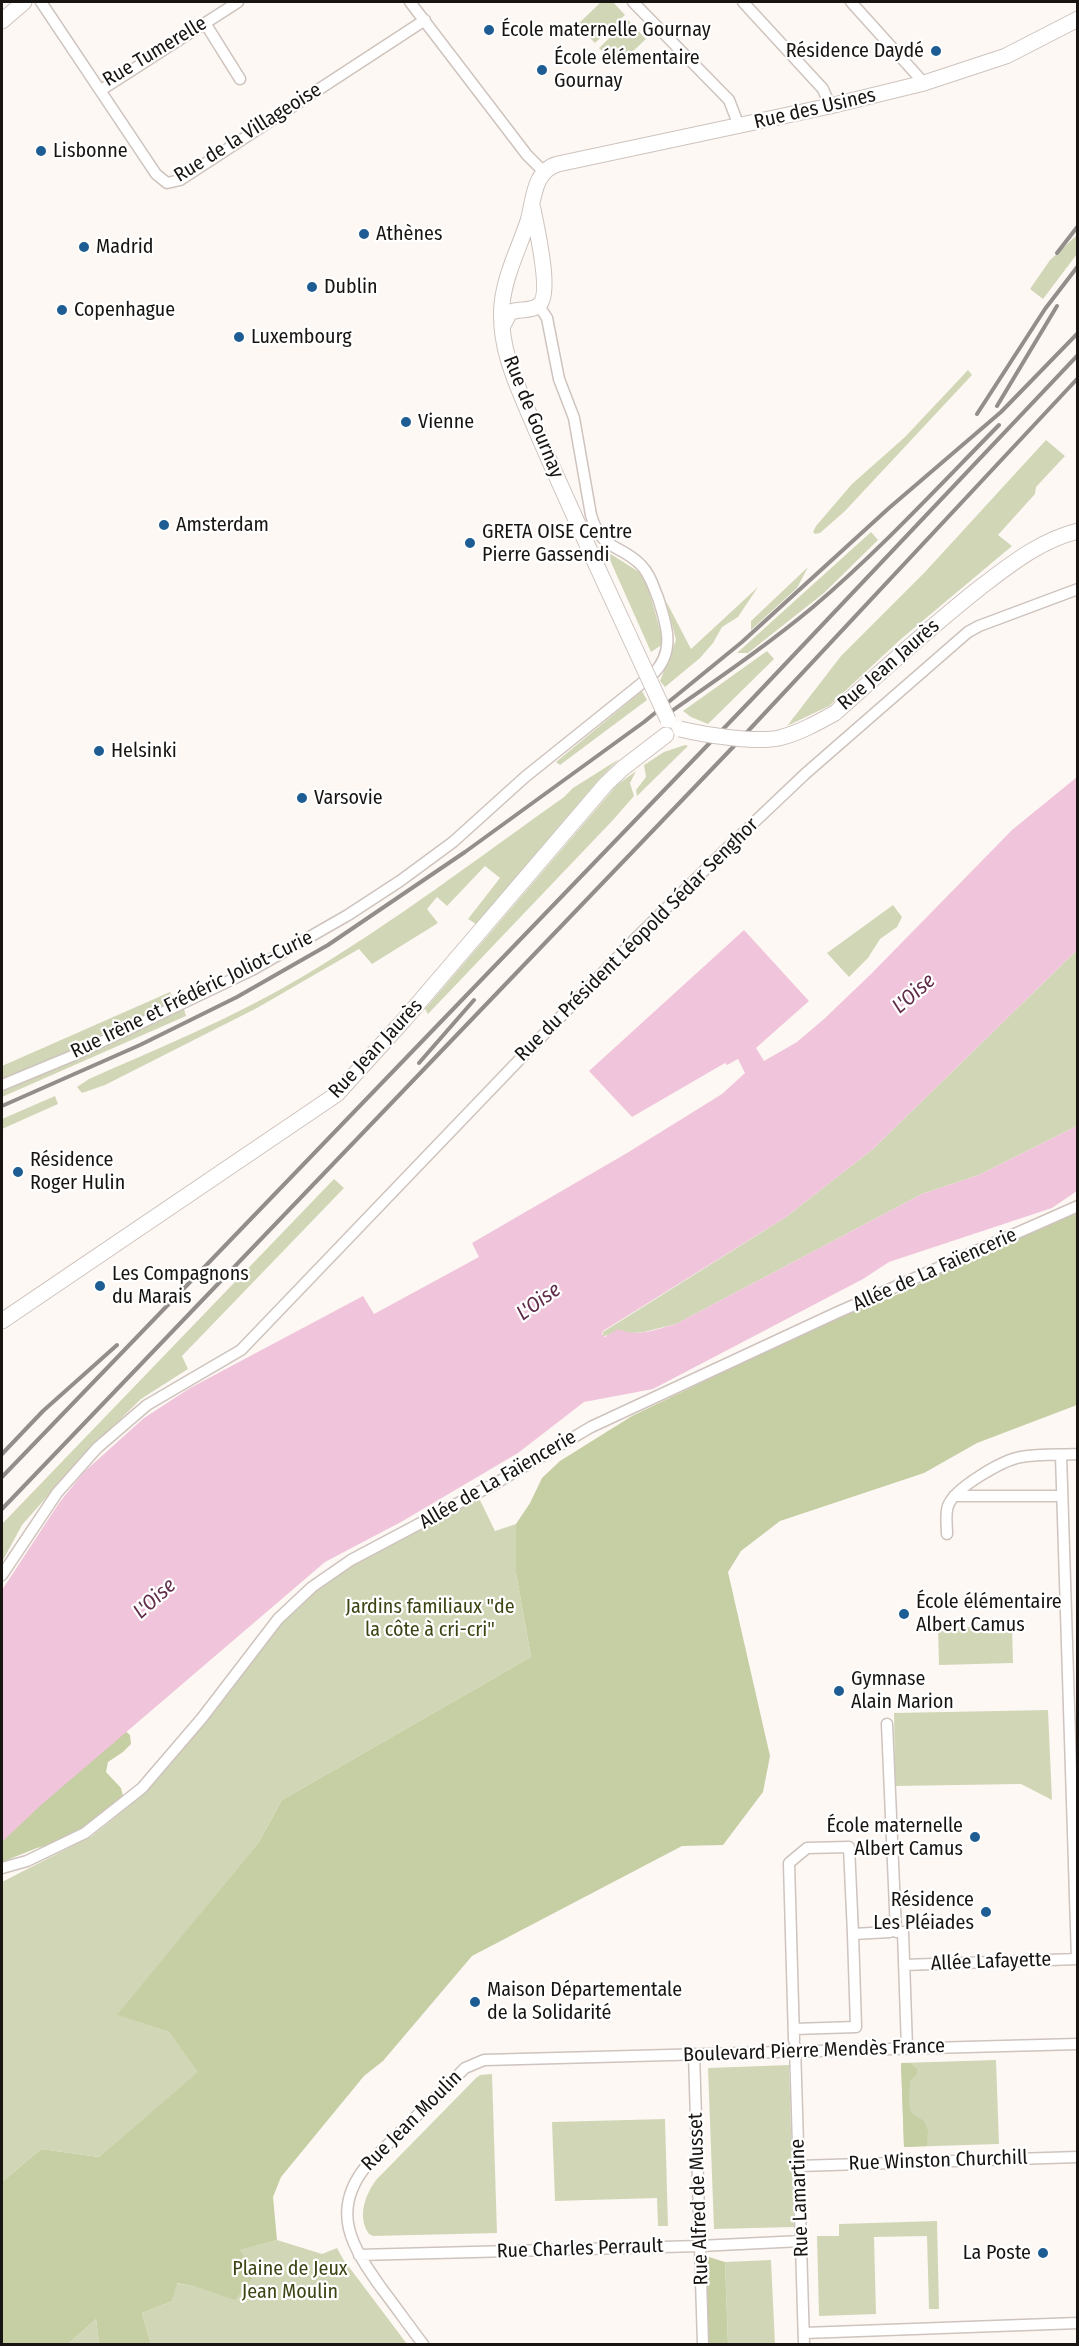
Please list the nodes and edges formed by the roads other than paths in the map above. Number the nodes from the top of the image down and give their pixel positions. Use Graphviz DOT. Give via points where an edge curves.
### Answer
graph roads {
  1 [pos="24,2"];
  2 [pos="41,2"];
  3 [pos="238,2"];
  4 [pos="410,2"];
  5 [pos="633,2"];
  6 [pos="743,2"];
  7 [pos="851,2"];
  8 [pos="1077,19"];
  9 [pos="425,20"];
  10 [pos="2,21"];
  11 [pos="205,23"];
  12 [pos="240,79"];
  13 [pos="924,83"];
  14 [pos="101,90"];
  15 [pos="830,106"];
  16 [pos="739,126"];
  17 [pos="544,172"];
  18 [pos="532,206"];
  19 [pos="542,299"];
  20 [pos="502,327"];
  21 [pos="1077,531"];
  22 [pos="1077,589"];
  23 [pos="672,728"];
  24 [pos="2,1085"];
  25 [pos="1077,1206"];
  26 [pos="2,1321"];
  27 [pos="1077,1454"];
  28 [pos="1061,1455"];
  29 [pos="954,1496"];
  30 [pos="1062,1496"];
  31 [pos="947,1534"];
  32 [pos="2,1575"];
  33 [pos="887,1724"];
  34 [pos="2,1868"];
  35 [pos="890,1932"];
  36 [pos="852,1934"];
  37 [pos="1077,1959"];
  38 [pos="904,1965"];
  39 [pos="795,2042"];
  40 [pos="1077,2044"];
  41 [pos="907,2048"];
  42 [pos="694,2054"];
  43 [pos="550,2058"];
  44 [pos="1077,2157"];
  45 [pos="799,2166"];
  46 [pos="801,2241"];
  47 [pos="700,2246"];
  48 [pos="359,2255"];
  49 [pos="1077,2324"];
  50 [pos="804,2339"];
  51 [pos="423,2344"];
  52 [pos="703,2344"];
  1 -- 10 [label="street"];
  2 -- 14 [label="street, Rue Tumerelle"];
  3 -- 11 [label="street, Rue Tumerelle"];
  4 -- 9 [label="street"];
  5 -- 16 [label="street" via="729,100"];
  6 -- 15 [label="street" via="824,89"];
  7 -- 13 [label="street"];
  8 -- 13 [label="street, Rue des Usines" via="1006,56"];
  9 -- 14 [label="street, Rue de la Villageoise" via="172,183 156,174"];
  9 -- 17 [label="street"];
  11 -- 12 [label="street"];
  11 -- 14 [label="street, Rue Tumerelle"];
  13 -- 15 [label="street, Rue des Usines"];
  15 -- 16 [label="street, Rue des Usines"];
  16 -- 17 [label="street, Rue des Usines" via="558,164"];
  17 -- 18 [label="street, Rue de Gournay"];
  18 -- 19 [label="street"];
  18 -- 20 [label="street, Rue de Gournay" via="505,287"];
  19 -- 20 [label="street" via="510,312"];
  19 -- 24 [label="street, Rue Irène et Frédéric Joliot-Curie" via="559,379 575,423 596,528 606,542 646,570 666,621 668,648 657,670 525,777 453,842 348,915 252,970"];
  20 -- 23 [label="street, Rue de Gournay, bridge" via="518,387"];
  21 -- 23 [label="street, Rue Jean Jaurès, bridge" via="1038,548 984,584 835,712 809,727 767,739 706,735"];
  22 -- 32 [label="street, Rue du Président Léopold Sédar Senghor" via="968,632 805,774 630,944 240,1350 156,1398 110,1435 63,1485"];
  23 -- 26 [label="street, Rue Jean Jaurès" via="606,784 337,1094"];
  25 -- 34 [label="street, Allée de La Faïencerie" via="591,1427 351,1560 305,1593 278,1619 202,1718 133,1796 85,1833 27,1861"];
  27 -- 28 [label="street"];
  28 -- 29 [label="street" via="1010,1460"];
  28 -- 30 [label="street"];
  29 -- 30 [label="street"];
  29 -- 31 [label="street" via="948,1504"];
  30 -- 37 [label="street"];
  33 -- 38 [label="street" via="896,1932 903,1932"];
  35 -- 36 [label="street"];
  36 -- 39 [label="street" via="856,2027"];
  36 -- 39 [label="street, Rue Lamartine" via="849,1847 807,1848 789,1863"];
  37 -- 38 [label="street, Allée Lafayette"];
  38 -- 41 [label="street"];
  39 -- 41 [label="street, Boulevard Pierre Mendès France"];
  39 -- 42 [label="street, Boulevard Pierre Mendès France"];
  39 -- 45 [label="street, Rue Lamartine"];
  40 -- 41 [label="street, Boulevard Pierre Mendès France"];
  42 -- 43 [label="street, Boulevard Pierre Mendès France"];
  42 -- 47 [label="street, Rue Alfred de Musset"];
  43 -- 48 [label="street, Rue Jean Moulin" via="484,2060 469,2065 367,2164 354,2182 348,2206 350,2237"];
  44 -- 45 [label="street, Rue Winston Churchill"];
  45 -- 46 [label="street, Rue Lamartine"];
  46 -- 47 [label="street, Rue Charles Perrault"];
  46 -- 50 [label="street, Rue Lamartine"];
  47 -- 48 [label="street, Rue Charles Perrault"];
  47 -- 52 [label="street, Rue Alfred de Musset"];
  48 -- 51 [label="street, Rue Jean Moulin"];
  49 -- 50 [label="street"];
}
